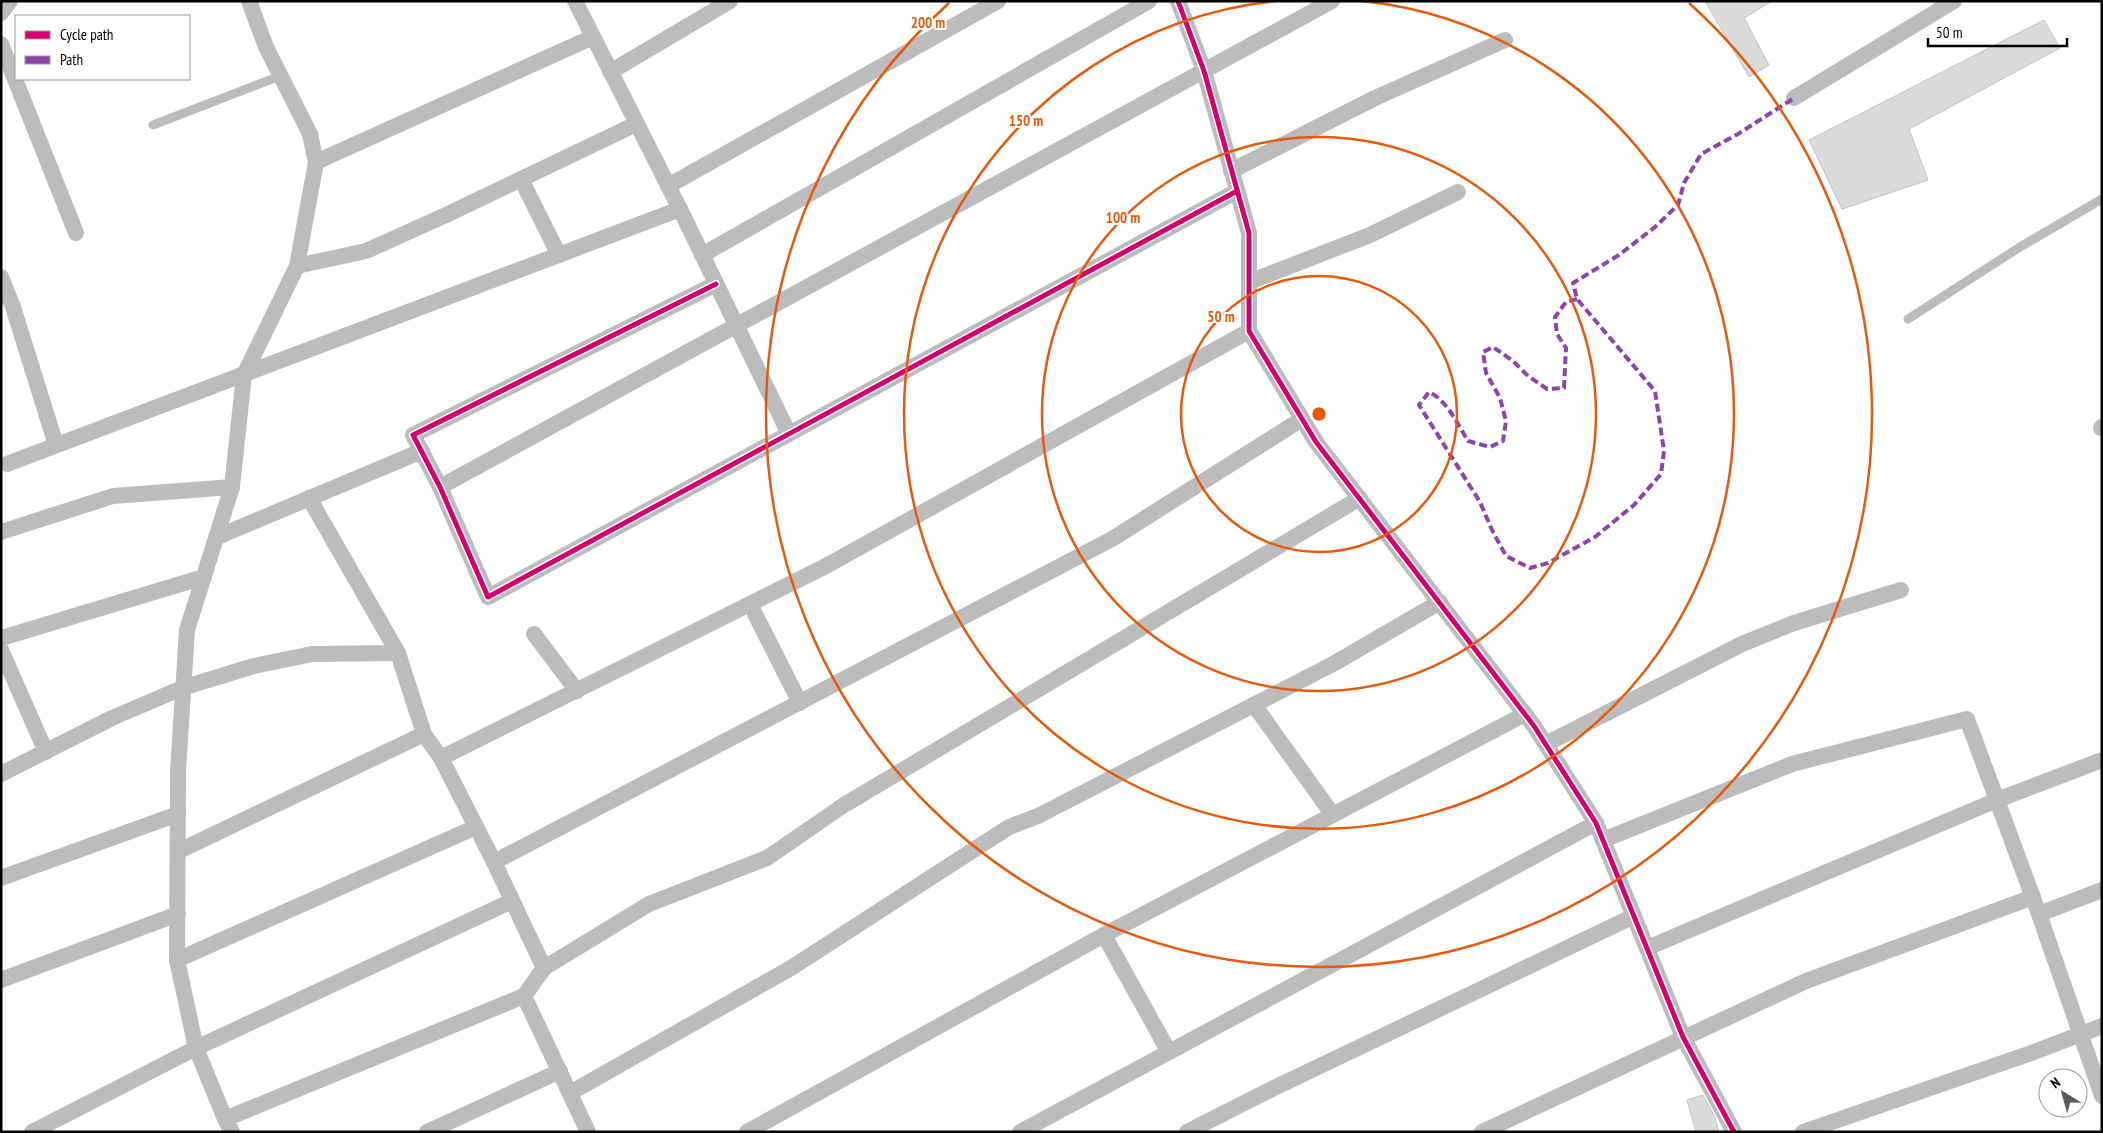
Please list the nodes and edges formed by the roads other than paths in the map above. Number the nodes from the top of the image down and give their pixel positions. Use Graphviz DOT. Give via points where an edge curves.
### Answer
graph roads {
  1 [pos="10,1"];
  2 [pos="249,1"];
  3 [pos="575,1"];
  4 [pos="730,1"];
  5 [pos="998,1"];
  6 [pos="1149,1"];
  7 [pos="1178,1"];
  8 [pos="1332,1"];
  9 [pos="1954,1"];
  10 [pos="1,13"];
  11 [pos="593,37"];
  12 [pos="1505,40"];
  13 [pos="1,44"];
  14 [pos="1204,71"];
  15 [pos="610,72"];
  16 [pos="280,76"];
  17 [pos="15,79"];
  18 [pos="15,80"];
  19 [pos="1794,98"];
  20 [pos="636,124"];
  21 [pos="153,125"];
  22 [pos="316,162"];
  23 [pos="1231,171"];
  24 [pos="521,179"];
  25 [pos="668,186"];
  26 [pos="1237,191"];
  27 [pos="1458,192"];
  28 [pos="2102,200"];
  29 [pos="680,210"];
  30 [pos="76,233"];
  31 [pos="559,255"];
  32 [pos="702,255"];
  33 [pos="297,266"];
  34 [pos="1,277"];
  35 [pos="1249,282"];
  36 [pos="716,284"];
  37 [pos="1908,319"];
  38 [pos="736,325"];
  39 [pos="1249,331"];
  40 [pos="244,374"];
  41 [pos="1302,419"];
  42 [pos="789,434"];
  43 [pos="56,445"];
  44 [pos="422,451"];
  45 [pos="8,464"];
  46 [pos="440,486"];
  47 [pos="232,487"];
  48 [pos="309,498"];
  49 [pos="1360,498"];
  50 [pos="1,532"];
  51 [pos="217,537"];
  52 [pos="204,577"];
  53 [pos="1901,590"];
  54 [pos="1440,602"];
  55 [pos="750,604"];
  56 [pos="534,634"];
  57 [pos="1,638"];
  58 [pos="1,650"];
  59 [pos="398,653"];
  60 [pos="182,688"];
  61 [pos="577,691"];
  62 [pos="800,703"];
  63 [pos="1254,705"];
  64 [pos="1525,714"];
  65 [pos="424,734"];
  66 [pos="1546,744"];
  67 [pos="46,752"];
  68 [pos="441,758"];
  69 [pos="2102,760"];
  70 [pos="1,774"];
  71 [pos="1997,800"];
  72 [pos="178,814"];
  73 [pos="1333,815"];
  74 [pos="1596,823"];
  75 [pos="476,827"];
  76 [pos="1603,840"];
  77 [pos="178,851"];
  78 [pos="494,862"];
  79 [pos="1,878"];
  80 [pos="2102,890"];
  81 [pos="2033,897"];
  82 [pos="512,901"];
  83 [pos="178,914"];
  84 [pos="2040,914"];
  85 [pos="1634,916"];
  86 [pos="1104,935"];
  87 [pos="1647,948"];
  88 [pos="177,960"];
  89 [pos="544,968"];
  90 [pos="1,980"];
  91 [pos="524,996"];
  92 [pos="2102,1026"];
  93 [pos="2080,1034"];
  94 [pos="1684,1037"];
  95 [pos="196,1048"];
  96 [pos="1168,1052"];
  97 [pos="560,1071"];
  98 [pos="570,1093"];
  99 [pos="2102,1096"];
  100 [pos="228,1125"];
  101 [pos="32,1132"];
  102 [pos="427,1132"];
  103 [pos="588,1132"];
  104 [pos="747,1132"];
  105 [pos="1020,1132"];
  106 [pos="1187,1132"];
  107 [pos="1482,1132"];
  108 [pos="1734,1132"];
  109 [pos="1803,1132"];
  1 -- 10 [label="street"];
  2 -- 16 [label="street"];
  3 -- 11 [label="street"];
  4 -- 15 [label="street"];
  5 -- 25 [label="street"];
  6 -- 32 [label="street"];
  7 -- 14 [label="street"];
  8 -- 14 [label="street"];
  9 -- 19 [label="street"];
  11 -- 15 [label="street"];
  11 -- 22 [label="street"];
  12 -- 23 [label="street" via="1374,98"];
  13 -- 17 [label="street"];
  14 -- 23 [label="street"];
  14 -- 38 [label="street"];
  15 -- 20 [label="street"];
  16 -- 21 [label="lane"];
  16 -- 22 [label="street" via="310,134"];
  18 -- 30 [label="street"];
  20 -- 24 [label="street"];
  20 -- 25 [label="street"];
  22 -- 33 [label="street"];
  23 -- 26 [label="street"];
  24 -- 31 [label="street"];
  24 -- 33 [label="street" via="366,251"];
  25 -- 29 [label="street"];
  26 -- 35 [label="street" via="1249,232"];
  26 -- 42 [label="street"];
  27 -- 35 [label="street" via="1370,235"];
  28 -- 37 [label="lane" via="2020,247"];
  29 -- 31 [label="street"];
  29 -- 32 [label="street"];
  31 -- 40 [label="street"];
  32 -- 36 [label="street"];
  33 -- 40 [label="street"];
  34 -- 43 [label="street"];
  35 -- 39 [label="street"];
  36 -- 38 [label="street"];
  36 -- 44 [label="street" via="413,435"];
  38 -- 42 [label="street"];
  38 -- 46 [label="street"];
  39 -- 41 [label="street"];
  39 -- 55 [label="street" via="826,566"];
  40 -- 43 [label="street"];
  40 -- 47 [label="street"];
  41 -- 49 [label="street"];
  41 -- 62 [label="street" via="1112,539"];
  42 -- 46 [label="street" via="488,597"];
  43 -- 45 [label="street"];
  44 -- 46 [label="street"];
  44 -- 48 [label="street"];
  47 -- 50 [label="street" via="113,496"];
  47 -- 51 [label="street"];
  48 -- 51 [label="street"];
  48 -- 59 [label="street"];
  49 -- 54 [label="street"];
  49 -- 89 [label="street" via="844,805 768,858 649,904"];
  51 -- 52 [label="street"];
  52 -- 57 [label="street"];
  52 -- 60 [label="street" via="187,630"];
  53 -- 66 [label="street" via="1794,623 1742,644"];
  54 -- 63 [label="street"];
  54 -- 64 [label="street"];
  55 -- 61 [label="street"];
  55 -- 62 [label="street"];
  56 -- 61 [label="street"];
  58 -- 67 [label="street"];
  59 -- 60 [label="street" via="312,654 254,666"];
  59 -- 65 [label="street"];
  60 -- 67 [label="street" via="112,718"];
  60 -- 72 [label="street"];
  61 -- 68 [label="street"];
  62 -- 78 [label="street"];
  63 -- 73 [label="street"];
  63 -- 98 [label="street" via="1038,816 1009,827 790,968"];
  64 -- 66 [label="street"];
  64 -- 73 [label="street"];
  65 -- 68 [label="street"];
  65 -- 77 [label="street"];
  66 -- 74 [label="street"];
  67 -- 70 [label="street"];
  68 -- 75 [label="street"];
  69 -- 71 [label="street"];
  71 -- 76 [label="street" via="1967,720 1792,764"];
  71 -- 81 [label="street"];
  71 -- 87 [label="street"];
  72 -- 77 [label="street"];
  72 -- 79 [label="street"];
  73 -- 86 [label="street"];
  74 -- 76 [label="street"];
  74 -- 96 [label="street"];
  75 -- 78 [label="street"];
  75 -- 88 [label="street"];
  76 -- 85 [label="street"];
  77 -- 83 [label="street"];
  78 -- 82 [label="street"];
  80 -- 84 [label="street"];
  81 -- 84 [label="street"];
  81 -- 94 [label="street" via="1806,981"];
  82 -- 89 [label="street"];
  82 -- 95 [label="street"];
  83 -- 88 [label="street"];
  83 -- 90 [label="street"];
  84 -- 93 [label="street"];
  85 -- 87 [label="street"];
  85 -- 106 [label="street"];
  86 -- 96 [label="street"];
  86 -- 104 [label="street"];
  87 -- 94 [label="street"];
  88 -- 95 [label="street"];
  89 -- 91 [label="street"];
  91 -- 97 [label="street"];
  91 -- 100 [label="street"];
  92 -- 93 [label="street"];
  93 -- 99 [label="street"];
  93 -- 109 [label="street"];
  94 -- 107 [label="street"];
  94 -- 108 [label="street"];
  95 -- 100 [label="street"];
  95 -- 101 [label="street"];
  96 -- 105 [label="street"];
  97 -- 98 [label="street"];
  97 -- 102 [label="street"];
  98 -- 103 [label="street"];
}
